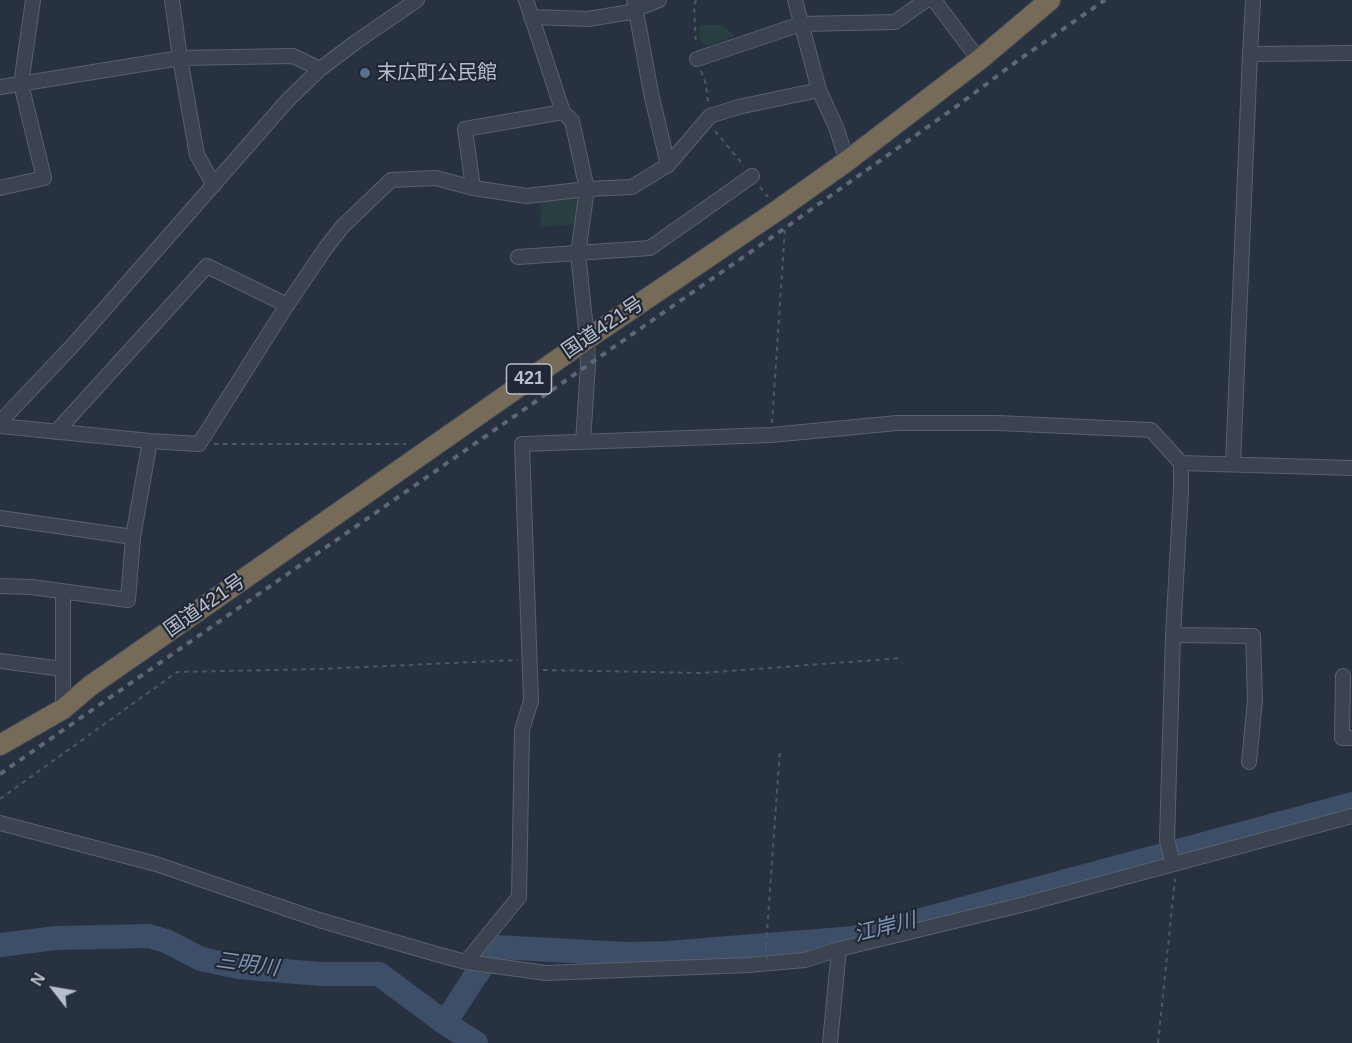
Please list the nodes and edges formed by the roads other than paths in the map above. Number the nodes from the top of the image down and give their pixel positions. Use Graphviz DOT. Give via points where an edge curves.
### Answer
graph roads {
  1 [pos="33,0"];
  2 [pos="172,0"];
  3 [pos="417,0"];
  4 [pos="526,0"];
  5 [pos="659,0"];
  6 [pos="795,0"];
  7 [pos="926,0"];
  8 [pos="934,0"];
  9 [pos="1050,0"];
  10 [pos="1253,0"];
  11 [pos="636,7"];
  12 [pos="531,17"];
  13 [pos="801,24"];
  14 [pos="1352,53"];
  15 [pos="1250,54"];
  16 [pos="180,58"];
  17 [pos="697,59"];
  18 [pos="978,60"];
  19 [pos="320,69"];
  20 [pos="21,84"];
  21 [pos="0,87"];
  22 [pos="819,90"];
  23 [pos="563,112"];
  24 [pos="847,161"];
  25 [pos="668,165"];
  26 [pos="752,176"];
  27 [pos="214,185"];
  28 [pos="0,188"];
  29 [pos="472,188"];
  30 [pos="586,189"];
  31 [pos="578,254"];
  32 [pos="518,257"];
  33 [pos="287,305"];
  34 [pos="586,339"];
  35 [pos="0,422"];
  36 [pos="0,426"];
  37 [pos="56,432"];
  38 [pos="150,441"];
  39 [pos="583,442"];
  40 [pos="1181,463"];
  41 [pos="1233,464"];
  42 [pos="1352,468"];
  43 [pos="0,518"];
  44 [pos="133,537"];
  45 [pos="0,586"];
  46 [pos="63,591"];
  47 [pos="1173,634"];
  48 [pos="0,661"];
  49 [pos="63,669"];
  50 [pos="1343,676"];
  51 [pos="63,710"];
  52 [pos="1352,738"];
  53 [pos="0,745"];
  54 [pos="1249,762"];
  55 [pos="1352,816"];
  56 [pos="0,823"];
  57 [pos="1171,856"];
  58 [pos="839,949"];
  59 [pos="466,962"];
  60 [pos="830,1043"];
  1 -- 20 [label="street"];
  2 -- 16 [label="street"];
  3 -- 19 [label="street"];
  4 -- 12 [label="street"];
  5 -- 11 [label="street"];
  6 -- 13 [label="street"];
  7 -- 13 [label="street" via="895,22"];
  8 -- 18 [label="street"];
  9 -- 18 [label="highway, 国道421号 / 421"];
  10 -- 15 [label="street"];
  11 -- 12 [label="street" via="588,19"];
  11 -- 25 [label="street"];
  12 -- 23 [label="street"];
  13 -- 17 [label="street"];
  13 -- 22 [label="street"];
  14 -- 15 [label="street"];
  15 -- 41 [label="street"];
  16 -- 19 [label="street" via="293,56"];
  16 -- 20 [label="street"];
  16 -- 27 [label="street" via="197,155"];
  18 -- 24 [label="highway, 国道421号 / 421"];
  19 -- 27 [label="street"];
  20 -- 21 [label="street"];
  20 -- 28 [label="street" via="44,178"];
  22 -- 24 [label="street"];
  22 -- 25 [label="street" via="710,117"];
  23 -- 29 [label="street" via="465,129"];
  23 -- 30 [label="street" via="572,122"];
  24 -- 34 [label="highway, 国道421号 / 421"];
  25 -- 30 [label="street" via="632,187"];
  26 -- 31 [label="street" via="650,249"];
  27 -- 35 [label="street"];
  29 -- 30 [label="street" via="527,196"];
  29 -- 33 [label="street" via="436,178 391,180 342,227"];
  30 -- 31 [label="street"];
  31 -- 32 [label="street"];
  31 -- 34 [label="street"];
  33 -- 37 [label="street" via="207,266"];
  33 -- 38 [label="street" via="199,444"];
  34 -- 39 [label="street"];
  34 -- 51 [label="highway, 国道421号 / 421" via="90,686"];
  36 -- 37 [label="street"];
  37 -- 38 [label="street"];
  38 -- 44 [label="street"];
  39 -- 40 [label="street" via="771,435 897,423 998,423 1151,430"];
  39 -- 59 [label="street" via="522,444 531,701 522,730 519,897"];
  40 -- 41 [label="street"];
  40 -- 47 [label="street"];
  41 -- 42 [label="street"];
  43 -- 44 [label="street"];
  44 -- 46 [label="street" via="128,600"];
  45 -- 46 [label="street"];
  46 -- 49 [label="street"];
  47 -- 54 [label="street" via="1253,636 1255,700"];
  47 -- 57 [label="street" via="1167,840"];
  48 -- 49 [label="street"];
  49 -- 51 [label="street"];
  50 -- 52 [label="street" via="1342,738"];
  51 -- 53 [label="highway, 国道421号 / 421"];
  55 -- 57 [label="street"];
  56 -- 59 [label="street" via="156,864 319,920"];
  57 -- 58 [label="street" via="1025,904"];
  58 -- 59 [label="street" via="805,960 748,965 546,973"];
  58 -- 60 [label="street"];
}
